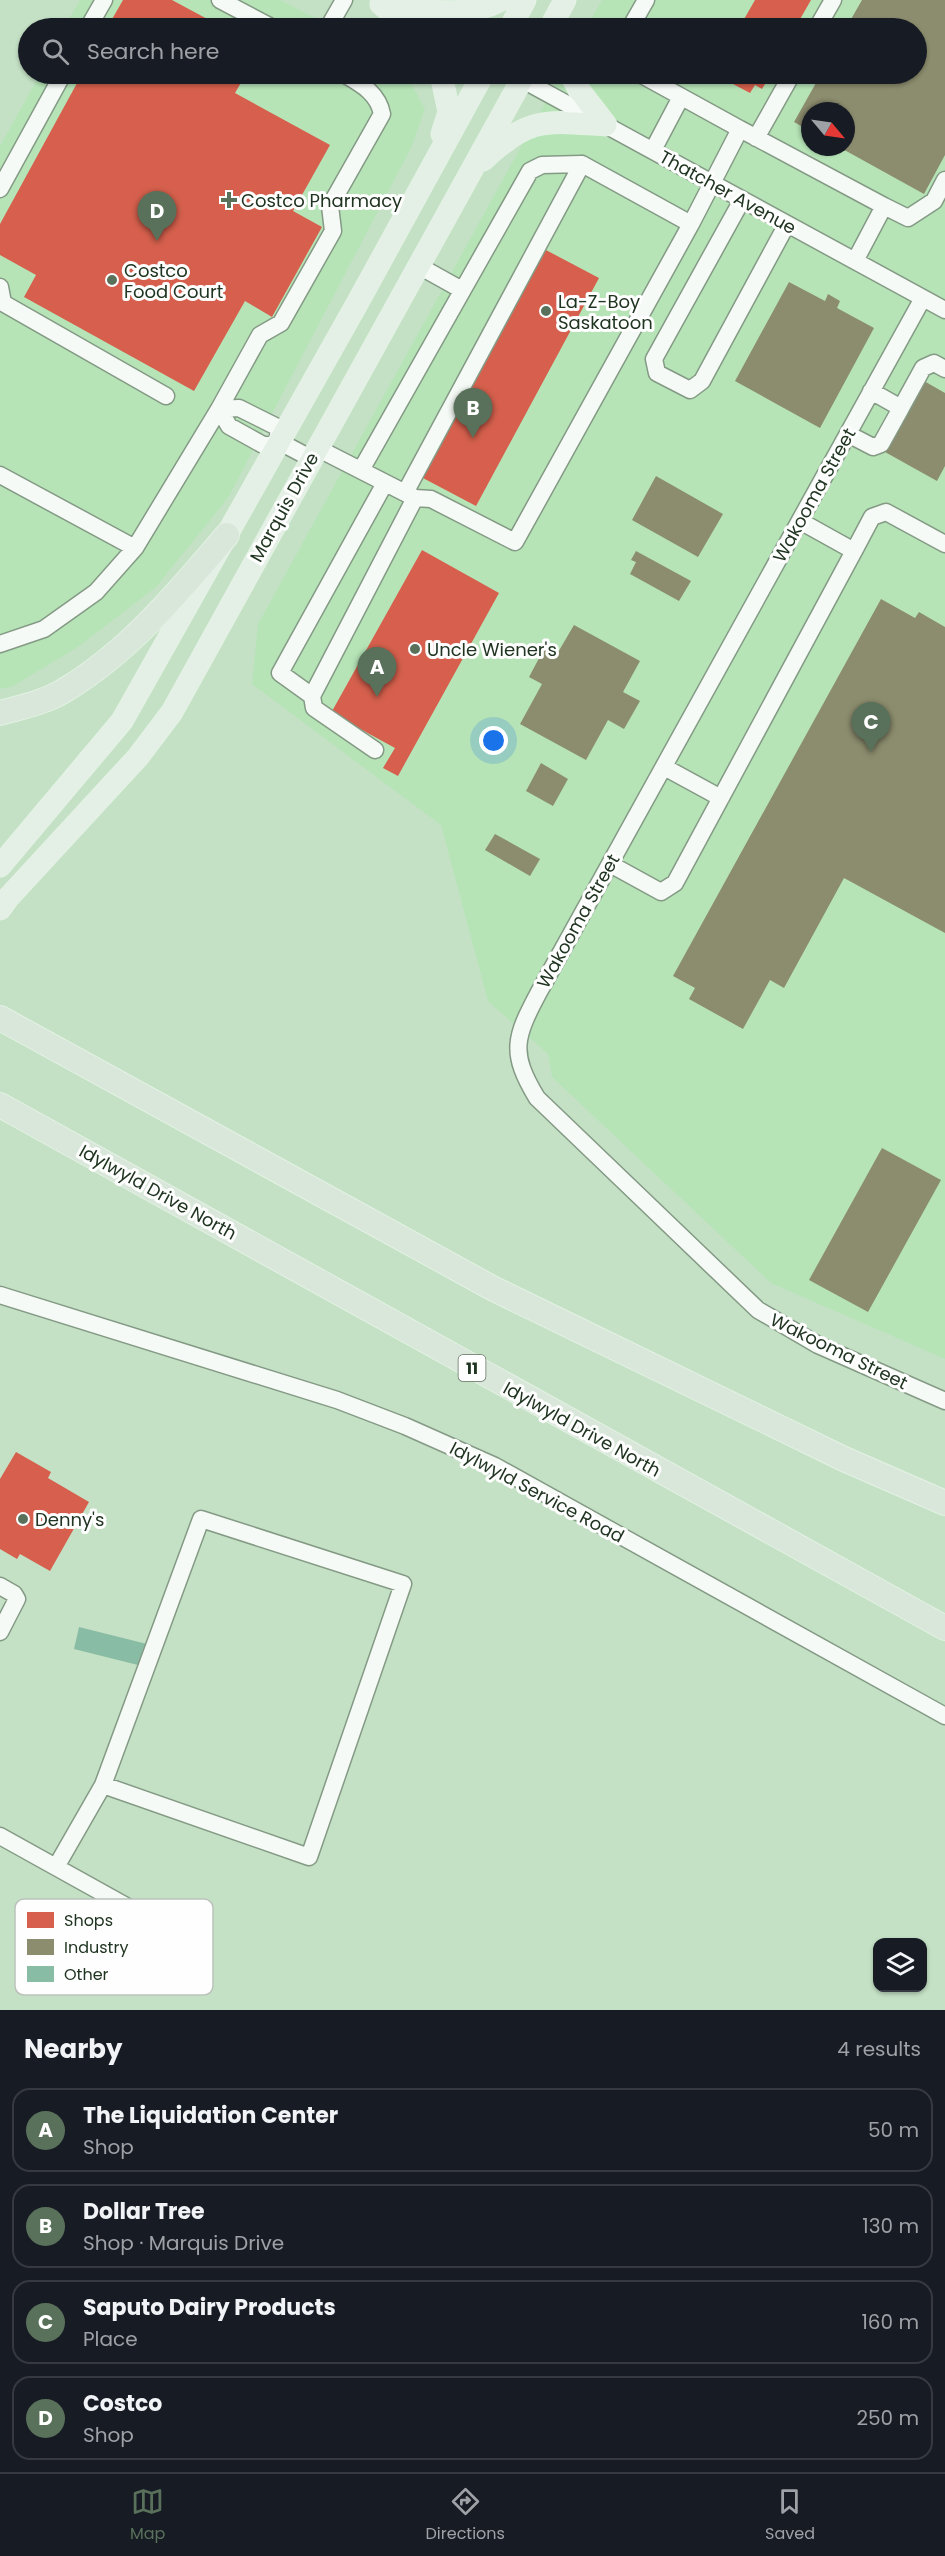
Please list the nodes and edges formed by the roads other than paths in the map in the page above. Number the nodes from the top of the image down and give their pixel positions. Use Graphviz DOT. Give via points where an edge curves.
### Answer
graph roads {
  1 [pos="104,0"];
  2 [pos="220,0"];
  3 [pos="344,0"];
  4 [pos="501,0"];
  5 [pos="525,0"];
  6 [pos="567,0"];
  7 [pos="646,0"];
  8 [pos="833,0"];
  9 [pos="378,2"];
  10 [pos="94,18"];
  11 [pos="254,18"];
  12 [pos="334,18"];
  13 [pos="396,18"];
  14 [pos="409,18"];
  15 [pos="515,18"];
  16 [pos="556,18"];
  17 [pos="564,18"];
  18 [pos="636,18"];
  19 [pos="823,18"];
  20 [pos="58,84"];
  21 [pos="358,84"];
  22 [pos="443,84"];
  23 [pos="477,84"];
  24 [pos="515,84"];
  25 [pos="535,84"];
  26 [pos="576,84"];
  27 [pos="658,84"];
  28 [pos="786,84"];
  29 [pos="681,97"];
  30 [pos="606,125"];
  31 [pos="740,129"];
  32 [pos="756,138"];
  33 [pos="653,150"];
  34 [pos="582,164"];
  35 [pos="432,166"];
  36 [pos="470,173"];
  37 [pos="945,180"];
  38 [pos="711,183"];
  39 [pos="0,189"];
  40 [pos="742,200"];
  41 [pos="884,206"];
  42 [pos="690,224"];
  43 [pos="788,224"];
  44 [pos="855,261"];
  45 [pos="419,266"];
  46 [pos="0,287"];
  47 [pos="462,290"];
  48 [pos="923,298"];
  49 [pos="945,310"];
  50 [pos="945,369"];
  51 [pos="871,391"];
  52 [pos="166,396"];
  53 [pos="902,408"];
  54 [pos="219,409"];
  55 [pos="848,434"];
  56 [pos="280,442"];
  57 [pos="314,453"];
  58 [pos="361,470"];
  59 [pos="0,475"];
  60 [pos="385,483"];
  61 [pos="410,496"];
  62 [pos="800,521"];
  63 [pos="227,535"];
  64 [pos="945,544"];
  65 [pos="135,548"];
  66 [pos="854,550"];
  67 [pos="0,644"];
  68 [pos="312,696"];
  69 [pos="0,713"];
  70 [pos="375,750"];
  71 [pos="664,767"];
  72 [pos="721,798"];
  73 [pos="610,864"];
  74 [pos="0,866"];
  75 [pos="0,909"];
  76 [pos="0,1018"];
  77 [pos="0,1105"];
  78 [pos="0,1295"];
  79 [pos="945,1401"];
  80 [pos="945,1503"];
  81 [pos="0,1586"];
  82 [pos="945,1628"];
  83 [pos="0,1632"];
  84 [pos="945,1716"];
  85 [pos="103,1785"];
  86 [pos="0,1836"];
  87 [pos="56,1867"];
  88 [pos="114,1899"];
  1 -- 10 [label="street"];
  2 -- 11 [label="street"];
  3 -- 12 [label="street"];
  4 -- 9 [label="main road" via="475,10 450,11"];
  5 -- 15 [label="main road"];
  6 -- 16 [label="main road"];
  6 -- 17 [label="main road"];
  7 -- 18 [label="street"];
  8 -- 19 [label="street"];
  9 -- 13 [label="main road"];
  9 -- 14 [label="street"];
  20 -- 39 [label="street"];
  21 -- 54 [label="street" via="373,94 382,114 330,206 333,231 281,323 260,335"];
  22 -- 35 [label="main road" via="449,112"];
  23 -- 35 [label="main road, Marquis Drive"];
  24 -- 36 [label="main road, Marquis Drive"];
  25 -- 30 [label="street, Thatcher Avenue"];
  26 -- 30 [label="main road"];
  27 -- 29 [label="street"];
  28 -- 32 [label="street"];
  29 -- 31 [label="street"];
  29 -- 33 [label="street"];
  30 -- 33 [label="street, Thatcher Avenue"];
  30 -- 36 [label="main road" via="532,125 503,141"];
  31 -- 32 [label="street"];
  31 -- 38 [label="street"];
  32 -- 41 [label="street"];
  33 -- 38 [label="street, Thatcher Avenue"];
  34 -- 42 [label="street"];
  34 -- 47 [label="street" via="542,165 530,171"];
  34 -- 61 [label="street"];
  35 -- 56 [label="main road, Marquis Drive"];
  36 -- 45 [label="main road, Marquis Drive"];
  37 -- 41 [label="street" via="934,201 908,218"];
  38 -- 40 [label="street, Thatcher Avenue"];
  38 -- 42 [label="street"];
  40 -- 43 [label="street, Thatcher Avenue"];
  40 -- 43 [label="street" via="654,359 657,373 690,390 702,381"];
  41 -- 44 [label="street"];
  42 -- 61 [label="street" via="515,542 432,499"];
  43 -- 44 [label="street, Thatcher Avenue"];
  44 -- 48 [label="street, Thatcher Avenue"];
  45 -- 47 [label="street"];
  45 -- 57 [label="main road, Marquis Drive"];
  46 -- 52 [label="street" via="3,303"];
  47 -- 58 [label="street"];
  48 -- 49 [label="street, Thatcher Avenue"];
  48 -- 51 [label="street, Wakooma Street"];
  50 -- 53 [label="street" via="934,363 923,368"];
  51 -- 53 [label="street"];
  51 -- 55 [label="street, Wakooma Street"];
  53 -- 55 [label="street" via="881,444 873,447"];
  54 -- 56 [label="street" via="239,408 276,427"];
  54 -- 65 [label="street"];
  55 -- 62 [label="street, Wakooma Street"];
  56 -- 57 [label="street"];
  56 -- 63 [label="main road, Marquis Drive"];
  57 -- 58 [label="street"];
  57 -- 75 [label="main road, Marquis Drive" via="172,712 138,757"];
  58 -- 60 [label="street"];
  59 -- 65 [label="street"];
  60 -- 61 [label="street"];
  60 -- 68 [label="street" via="280,673"];
  61 -- 68 [label="street"];
  62 -- 66 [label="street"];
  62 -- 71 [label="street, Wakooma Street"];
  63 -- 69 [label="highway" via="159,614 114,654 64,691"];
  63 -- 74 [label="main road, Marquis Drive" via="122,721"];
  64 -- 66 [label="street" via="886,512 872,517"];
  65 -- 67 [label="street" via="96,592 44,629"];
  66 -- 72 [label="street"];
  68 -- 70 [label="street" via="314,708"];
  71 -- 72 [label="street"];
  71 -- 73 [label="street, Wakooma Street"];
  72 -- 73 [label="street" via="675,883 661,892"];
  73 -- 79 [label="street, Wakooma Street" via="535,999 518,1039 519,1062 537,1098 758,1310 818,1344"];
  76 -- 80 [label="highway" via="494,1289 844,1459"];
  77 -- 82 [label="highway, Idylwyld Drive North / 11"];
  78 -- 84 [label="street, Idylwyld Service Road" via="337,1400 495,1466"];
  81 -- 83 [label="street" via="17,1599"];
  85 -- 85 [label="street" via="309,1857 403,1584 201,1519"];
  85 -- 87 [label="street"];
  86 -- 87 [label="street"];
  87 -- 88 [label="street"];
}
